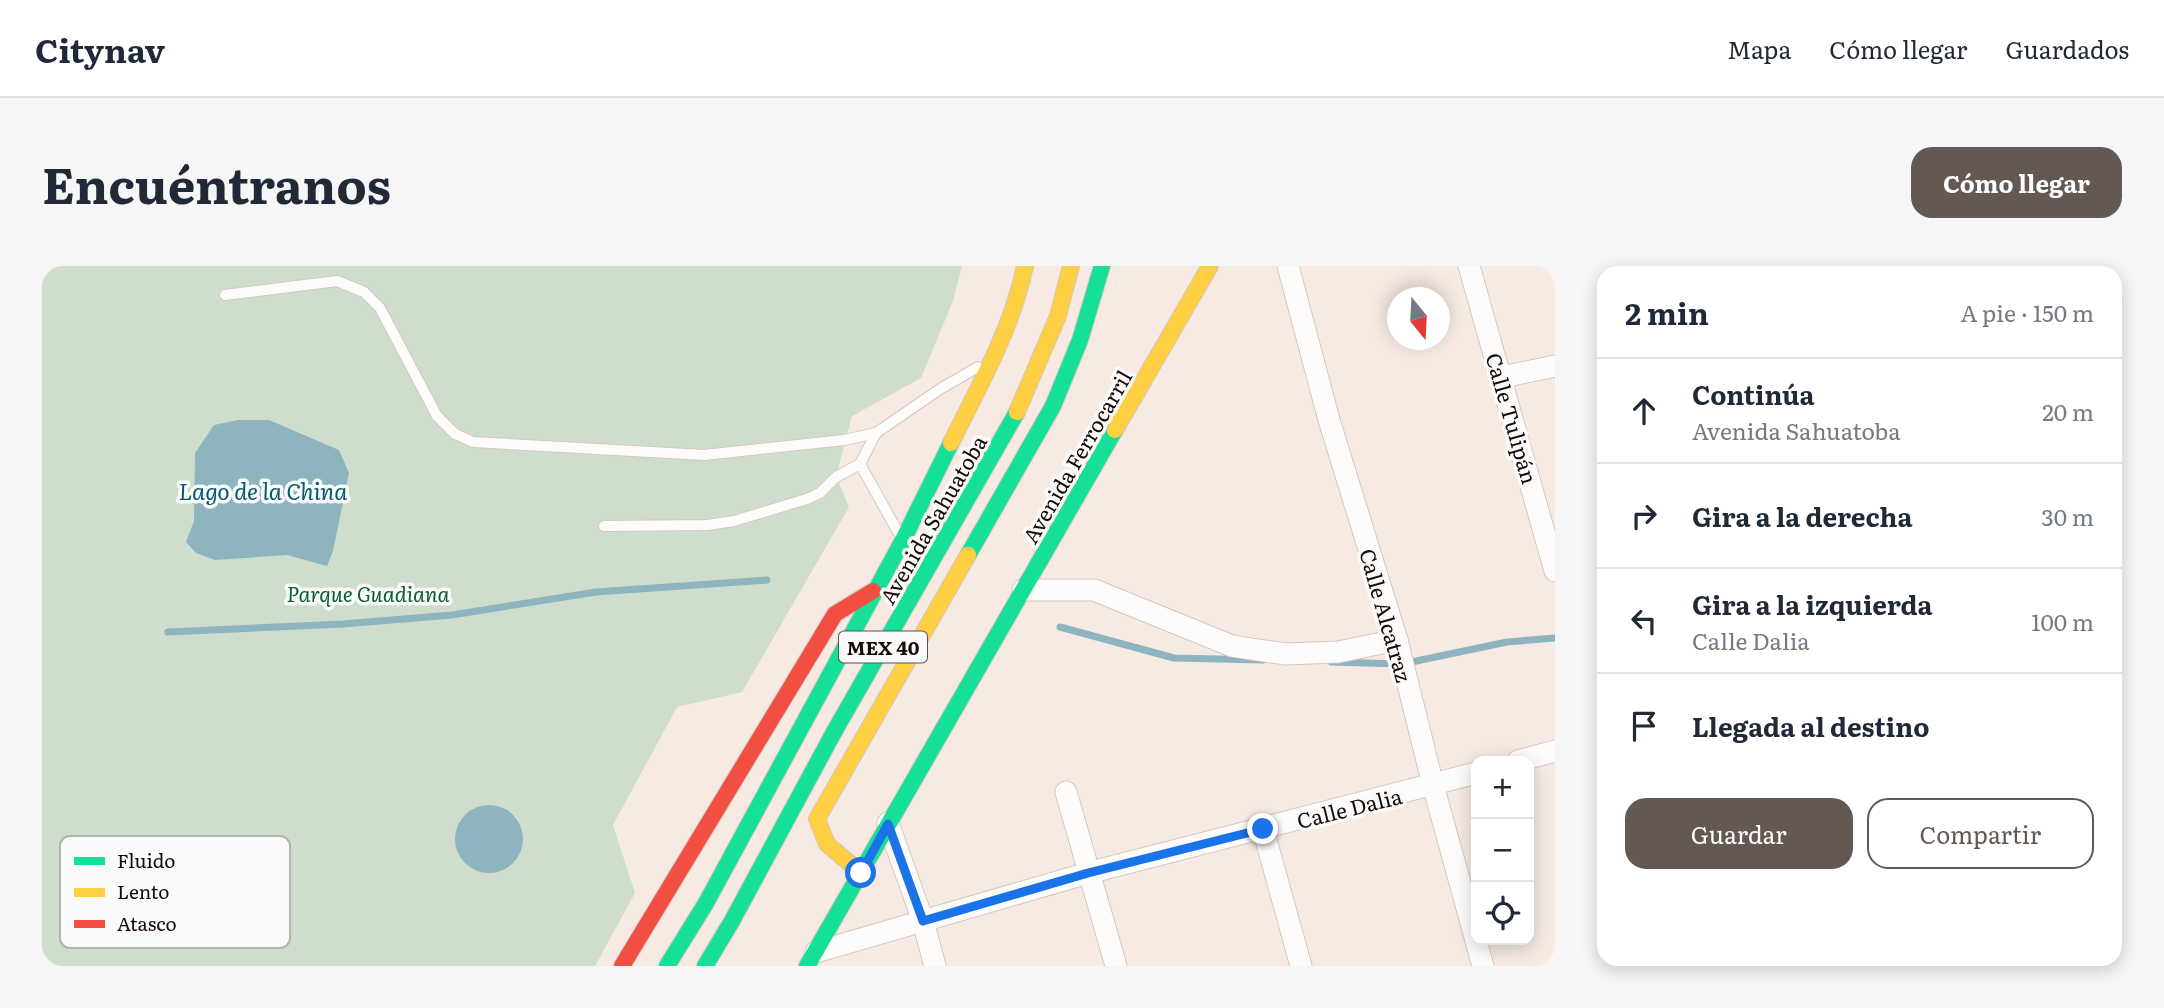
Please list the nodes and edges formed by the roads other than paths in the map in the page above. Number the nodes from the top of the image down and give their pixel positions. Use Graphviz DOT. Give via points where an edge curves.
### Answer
graph roads {
  1 [pos="1025,266"];
  2 [pos="1071,266"];
  3 [pos="1102,266"];
  4 [pos="1210,266"];
  5 [pos="1288,266"];
  6 [pos="1469,266"];
  7 [pos="225,295"];
  8 [pos="993,358"];
  9 [pos="1555,366"];
  10 [pos="1502,377"];
  11 [pos="876,433"];
  12 [pos="860,464"];
  13 [pos="604,526"];
  14 [pos="903,540"];
  15 [pos="1555,572"];
  16 [pos="1023,590"];
  17 [pos="873,591"];
  18 [pos="1397,639"];
  19 [pos="1555,751"];
  20 [pos="1534,757"];
  21 [pos="1471,774"];
  22 [pos="1433,785"];
  23 [pos="1066,792"];
  24 [pos="888,824"];
  25 [pos="1263,829"];
  26 [pos="861,873"];
  27 [pos="1088,873"];
  28 [pos="923,921"];
  29 [pos="811,959"];
  30 [pos="622,966"];
  31 [pos="667,966"];
  32 [pos="705,966"];
  33 [pos="935,966"];
  34 [pos="1116,966"];
  35 [pos="1301,966"];
  36 [pos="1483,966"];
  1 -- 8 [label="main road, Avenida Sahuatoba / MEX 40" via="1019,296"];
  2 -- 32 [label="main road, Avenida Sahuatoba / MEX 40" via="1058,316 1014,419"];
  3 -- 26 [label="main road" via="1080,340 1052,406 817,819 827,844"];
  4 -- 16 [label="main road, Avenida Ferrocarril"];
  5 -- 18 [label="street, Calle Alcatraz" via="1328,420"];
  6 -- 10 [label="street, Calle Tulipán"];
  7 -- 11 [label="lane" via="337,281 364,292 380,308 437,416 455,434 473,442 704,455"];
  8 -- 11 [label="lane"];
  8 -- 14 [label="main road, Avenida Sahuatoba / MEX 40"];
  9 -- 10 [label="street"];
  10 -- 15 [label="street, Calle Tulipán"];
  11 -- 12 [label="lane"];
  12 -- 13 [label="lane" via="807,499 734,521"];
  12 -- 14 [label="lane"];
  14 -- 17 [label="main road, Avenida Sahuatoba / MEX 40"];
  16 -- 18 [label="street" via="1094,590 1233,646 1285,654 1338,652"];
  16 -- 24 [label="main road, Avenida Ferrocarril"];
  17 -- 30 [label="main road" via="835,614"];
  17 -- 31 [label="main road, Avenida Sahuatoba / MEX 40" via="706,903"];
  18 -- 22 [label="street, Calle Alcatraz"];
  19 -- 20 [label="street"];
  21 -- 22 [label="street, Calle Dalia"];
  22 -- 25 [label="street, Calle Dalia"];
  22 -- 36 [label="street, Calle Alcatraz"];
  23 -- 27 [label="street"];
  24 -- 26 [label="main road"];
  24 -- 28 [label="street"];
  25 -- 27 [label="street, Calle Dalia"];
  25 -- 35 [label="street"];
  26 -- 29 [label="main road"];
  27 -- 28 [label="street, Calle Dalia"];
  27 -- 34 [label="street"];
  28 -- 29 [label="street, Calle Dalia"];
  28 -- 33 [label="street"];
}
